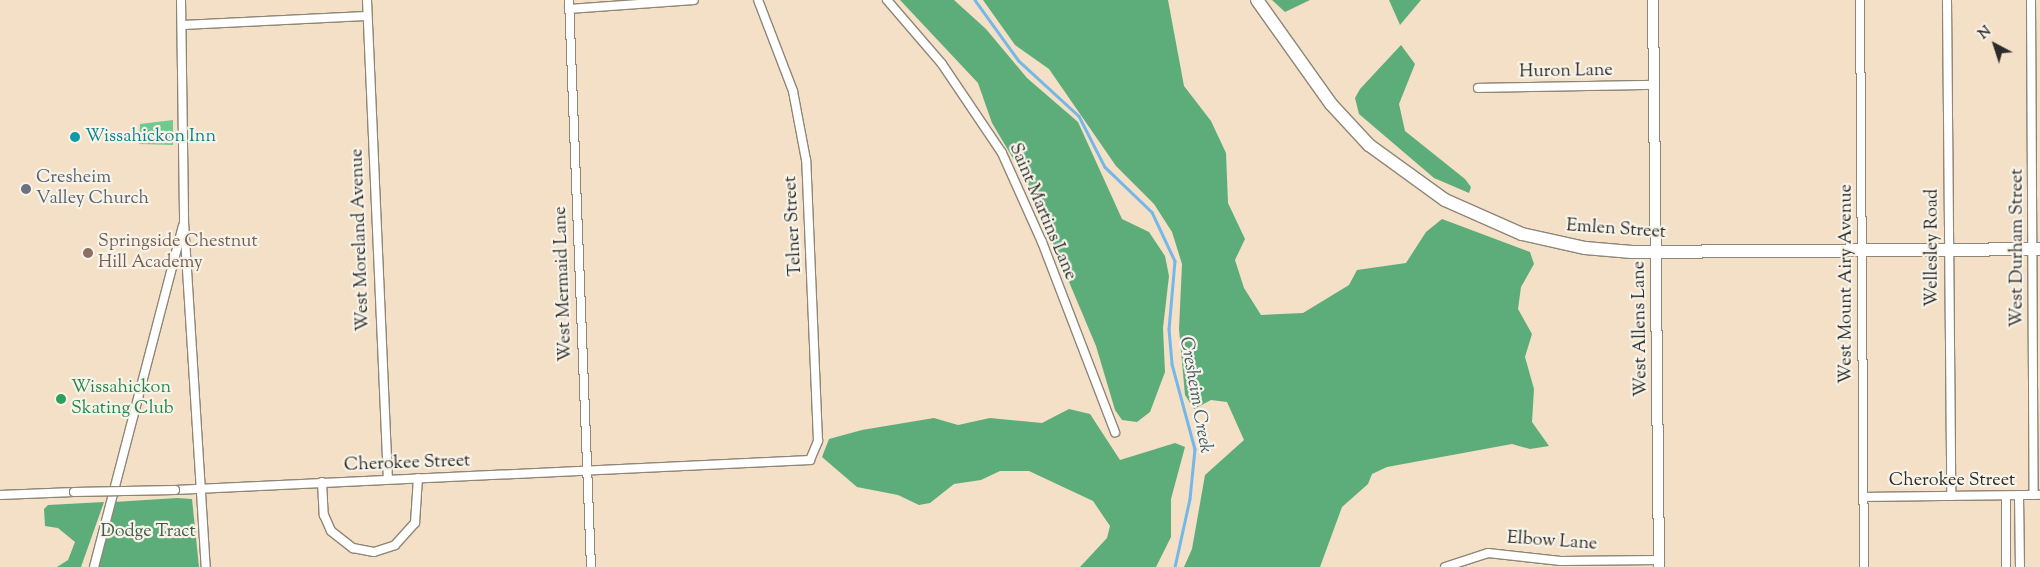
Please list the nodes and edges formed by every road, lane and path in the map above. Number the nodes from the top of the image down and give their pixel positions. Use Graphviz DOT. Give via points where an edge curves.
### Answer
graph roads {
  1 [pos="181,0"];
  2 [pos="367,0"];
  3 [pos="569,0"];
  4 [pos="694,0"];
  5 [pos="758,0"];
  6 [pos="888,0"];
  7 [pos="1257,0"];
  8 [pos="1653,0"];
  9 [pos="1860,0"];
  10 [pos="1947,0"];
  11 [pos="2031,0"];
  12 [pos="569,9"];
  13 [pos="368,16"];
  14 [pos="182,25"];
  15 [pos="1654,85"];
  16 [pos="1478,88"];
  17 [pos="184,222"];
  18 [pos="1948,249"];
  19 [pos="2036,249"];
  20 [pos="1862,250"];
  21 [pos="1656,252"];
  22 [pos="1115,432"];
  23 [pos="812,457"];
  24 [pos="588,472"];
  25 [pos="418,478"];
  26 [pos="388,479"];
  27 [pos="322,482"];
  28 [pos="198,489"];
  29 [pos="0,495"];
  30 [pos="1950,496"];
  31 [pos="2006,496"];
  32 [pos="2020,496"];
  33 [pos="2037,496"];
  34 [pos="1864,497"];
  35 [pos="1659,564"];
  36 [pos="94,567"];
  37 [pos="206,567"];
  38 [pos="591,567"];
  39 [pos="1445,567"];
  40 [pos="1864,567"];
  41 [pos="2006,567"];
  42 [pos="2020,567"];
  1 -- 14 [label="street"];
  2 -- 13 [label="street, West Moreland Avenue"];
  3 -- 12 [label="street, West Mermaid Lane"];
  4 -- 12 [label="street"];
  5 -- 23 [label="street, Telner Street" via="793,90 806,160 818,441"];
  6 -- 22 [label="street, Saint Martins Lane" via="942,64 1002,153 1042,242"];
  7 -- 21 [label="main road, Emlen Street" via="1340,114 1385,158 1430,192 1489,222 1537,238 1600,250"];
  8 -- 15 [label="street, West Allens Lane"];
  9 -- 20 [label="street, West Mount Airy Avenue"];
  10 -- 18 [label="street, Wellesley Road"];
  11 -- 19 [label="street, West Durham Street"];
  12 -- 24 [label="street, West Mermaid Lane"];
  13 -- 14 [label="street"];
  13 -- 26 [label="street, West Moreland Avenue"];
  14 -- 17 [label="street"];
  15 -- 16 [label="street, Huron Lane"];
  15 -- 21 [label="street, West Allens Lane"];
  17 -- 28 [label="street" via="195,343"];
  17 -- 36 [label="street"];
  18 -- 19 [label="main road, Emlen Street"];
  18 -- 20 [label="main road, Emlen Street"];
  18 -- 30 [label="street, Wellesley Road"];
  19 -- 33 [label="street, West Durham Street"];
  20 -- 21 [label="main road, Emlen Street"];
  20 -- 34 [label="street, West Mount Airy Avenue"];
  21 -- 35 [label="street, West Allens Lane"];
  23 -- 24 [label="street, Cherokee Street" via="799,464"];
  24 -- 25 [label="street, Cherokee Street"];
  24 -- 38 [label="street, West Mermaid Lane"];
  25 -- 26 [label="street, Cherokee Street"];
  25 -- 27 [label="street" via="418,509 410,531 395,544 374,552 354,548 331,531 324,515"];
  26 -- 27 [label="street, Cherokee Street"];
  27 -- 28 [label="street, Cherokee Street"];
  28 -- 29 [label="street, Cherokee Street, bridge"];
  28 -- 37 [label="street"];
  30 -- 31 [label="street, Cherokee Street"];
  30 -- 34 [label="street, Cherokee Street"];
  31 -- 32 [label="street, Cherokee Street"];
  31 -- 41 [label="street"];
  32 -- 33 [label="street, Cherokee Street"];
  32 -- 42 [label="street"];
  34 -- 40 [label="street, West Mount Airy Avenue"];
  35 -- 39 [label="street, Elbow Lane" via="1561,561 1488,553"];
}
